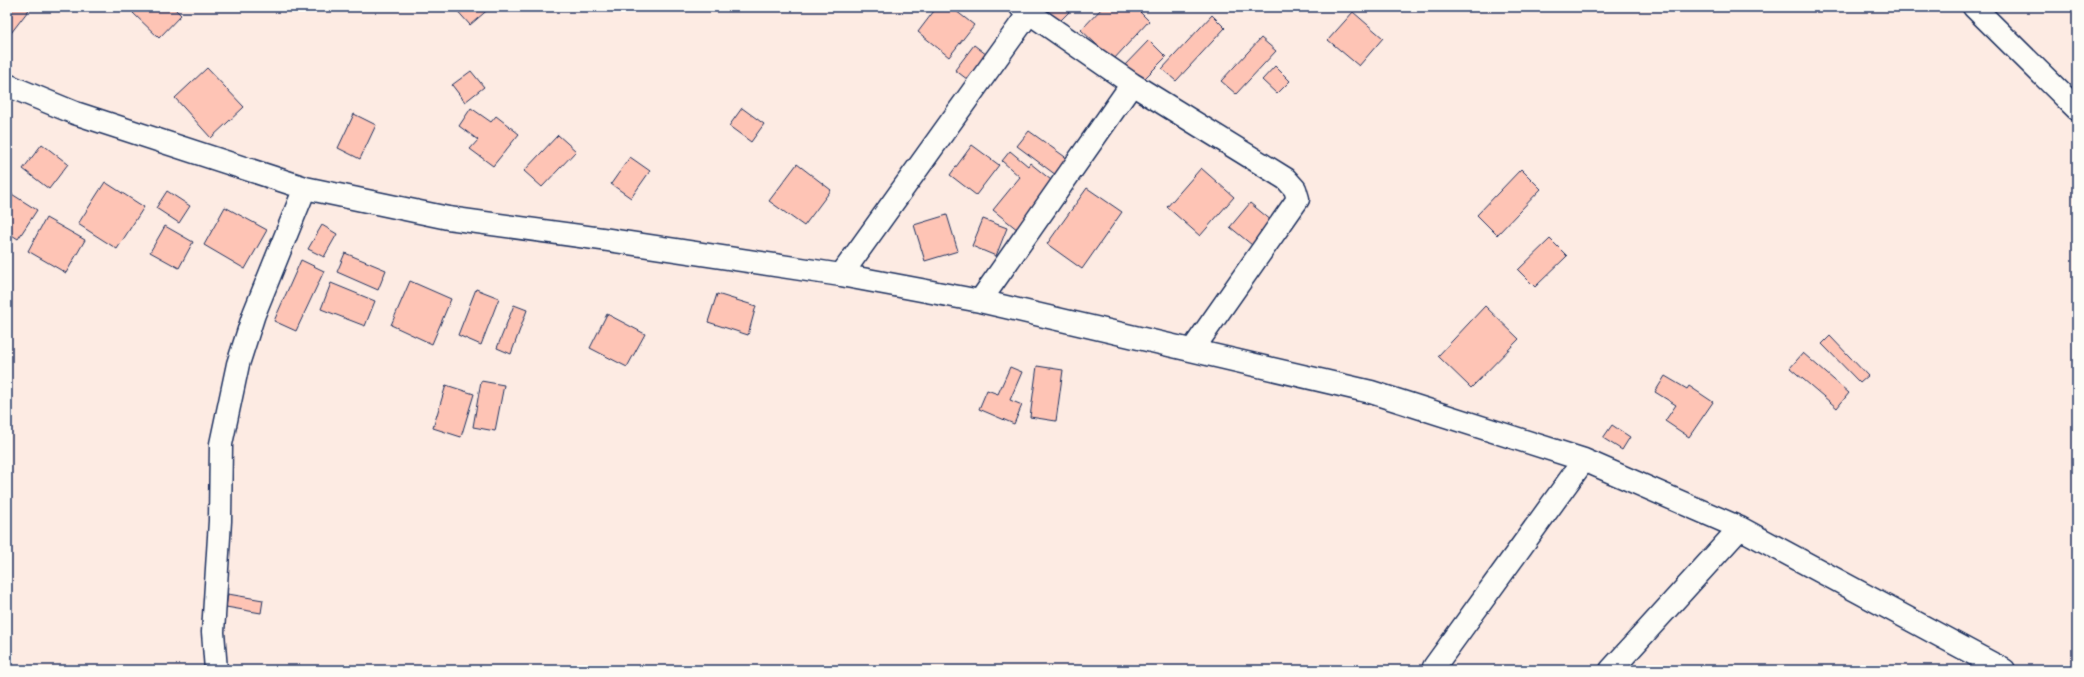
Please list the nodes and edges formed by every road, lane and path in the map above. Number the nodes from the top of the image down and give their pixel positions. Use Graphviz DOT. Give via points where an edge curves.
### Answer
graph roads {
  1 [pos="1974,7"];
  2 [pos="1025,10"];
  3 [pos="7,84"];
  4 [pos="1132,84"];
  5 [pos="2077,109"];
  6 [pos="305,188"];
  7 [pos="841,275"];
  8 [pos="980,301"];
  9 [pos="1193,349"];
  10 [pos="1584,460"];
  11 [pos="1740,528"];
  12 [pos="1434,667"];
  13 [pos="216,670"];
  14 [pos="1611,670"];
  15 [pos="2004,670"];
  1 -- 5 [label="street"];
  2 -- 4 [label="street"];
  2 -- 7 [label="street"];
  3 -- 6 [label="street" via="75,113"];
  4 -- 8 [label="street"];
  4 -- 9 [label="street" via="1286,179 1295,188 1298,198"];
  6 -- 7 [label="street" via="448,218"];
  6 -- 13 [label="street" via="254,314 238,364 221,444 220,520 213,632"];
  7 -- 8 [label="street"];
  8 -- 9 [label="street"];
  9 -- 10 [label="street" via="1371,392"];
  10 -- 11 [label="street"];
  10 -- 12 [label="street"];
  11 -- 14 [label="street"];
  11 -- 15 [label="street"];
}
